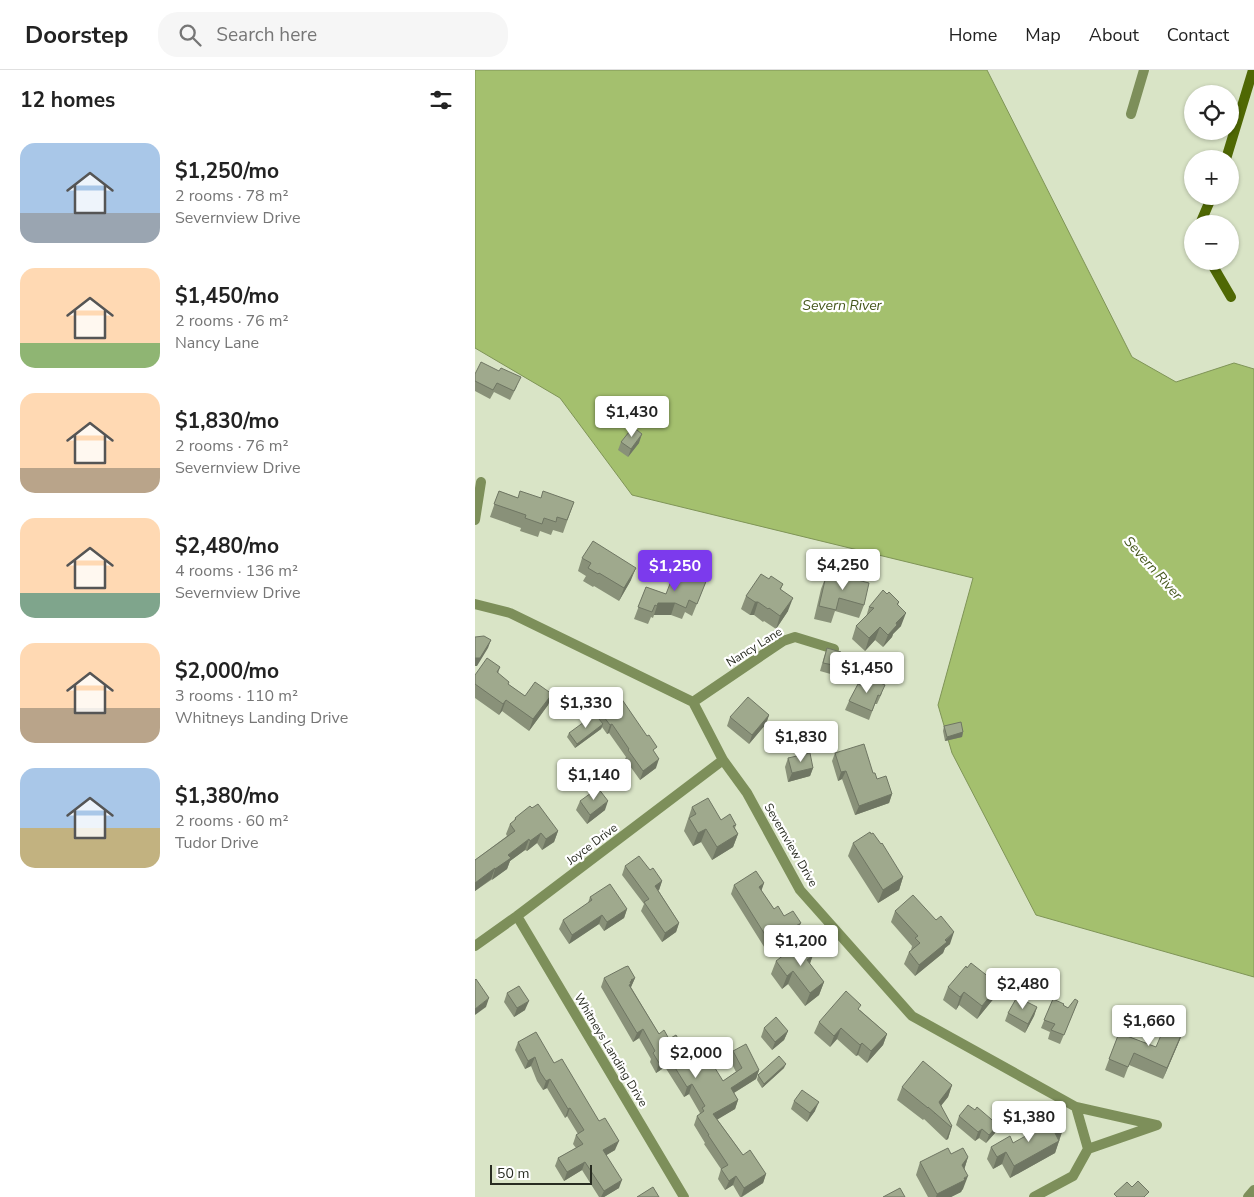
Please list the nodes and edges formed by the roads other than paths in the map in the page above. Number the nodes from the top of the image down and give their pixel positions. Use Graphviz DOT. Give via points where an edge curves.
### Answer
graph roads {
  1 [pos="1144,70"];
  2 [pos="1253,70"];
  3 [pos="1131,114"];
  4 [pos="1229,150"];
  5 [pos="1215,270"];
  6 [pos="1231,297"];
  7 [pos="481,482"];
  8 [pos="475,520"];
  9 [pos="475,604"];
  10 [pos="834,649"];
  11 [pos="693,702"];
  12 [pos="723,760"];
  13 [pos="517,916"];
  14 [pos="475,946"];
  15 [pos="1076,1107"];
  16 [pos="1088,1149"];
  17 [pos="1254,1190"];
  18 [pos="684,1197"];
  19 [pos="1034,1197"];
  20 [pos="1248,1197"];
  1 -- 3 [label="street"];
  2 -- 4 [label="street"];
  5 -- 6 [label="street"];
  7 -- 8 [label="street"];
  9 -- 11 [label="street" via="510,613"];
  10 -- 11 [label="street, Nancy Lane" via="795,637 783,641"];
  11 -- 12 [label="street, Severnview Drive"];
  12 -- 13 [label="street, Joyce Drive"];
  12 -- 15 [label="street, Severnview Drive" via="747,793 800,890 912,1016"];
  13 -- 14 [label="street, Joyce Drive"];
  13 -- 18 [label="street, Whitneys Landing Drive"];
  15 -- 16 [label="street"];
  15 -- 16 [label="street, Severnview Drive" via="1157,1125"];
  16 -- 19 [label="street" via="1073,1176"];
  17 -- 20 [label="street"];
}
